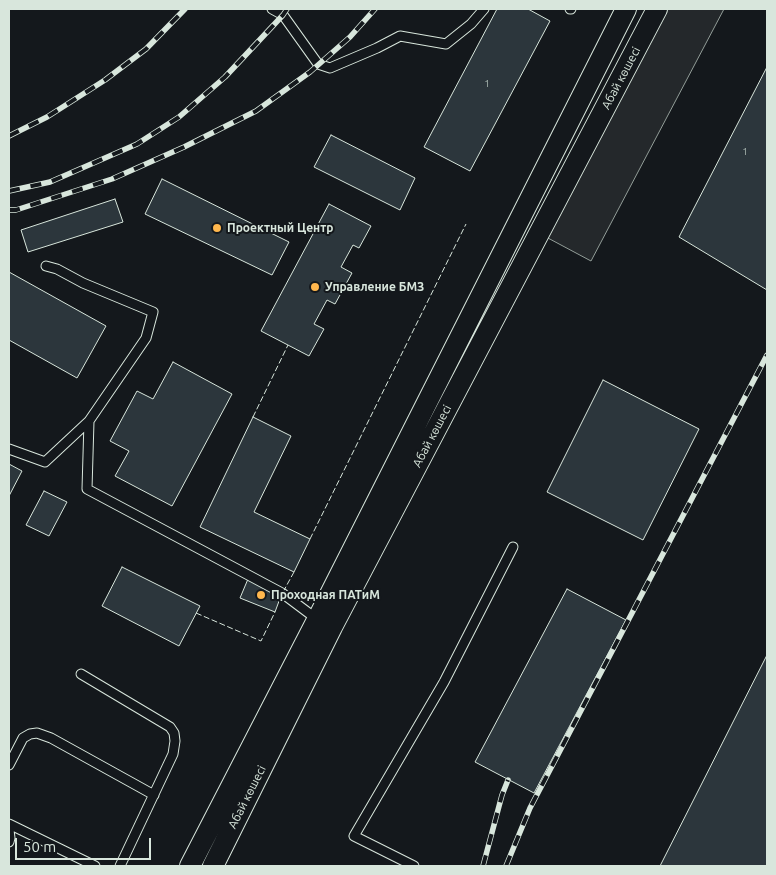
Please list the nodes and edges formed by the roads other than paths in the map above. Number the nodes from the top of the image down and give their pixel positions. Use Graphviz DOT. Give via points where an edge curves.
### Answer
graph roads {
  1 [pos="272,9"];
  2 [pos="484,9"];
  3 [pos="626,9"];
  4 [pos="657,9"];
  5 [pos="46,266"];
  6 [pos="89,421"];
  7 [pos="9,449"];
  8 [pos="513,547"];
  9 [pos="324,624"];
  10 [pos="80,674"];
  11 [pos="9,765"];
  12 [pos="154,795"];
  13 [pos="9,824"];
  14 [pos="9,830"];
  15 [pos="9,842"];
  16 [pos="95,866"];
  17 [pos="120,866"];
  18 [pos="190,866"];
  19 [pos="213,866"];
  20 [pos="414,866"];
  1 -- 2 [label="lane" via="282,15 318,64 330,68 400,36 446,44"];
  3 -- 9 [label="street, Абай көшесі"];
  4 -- 9 [label="street, Абай көшесі"];
  5 -- 6 [label="lane" via="57,268 83,283 153,312 146,338"];
  6 -- 7 [label="lane" via="45,462"];
  6 -- 9 [label="lane" via="87,489 282,593"];
  8 -- 20 [label="lane" via="444,682 354,836"];
  9 -- 18 [label="street, Абай көшесі"];
  9 -- 19 [label="street, Абай көшесі"];
  10 -- 12 [label="lane" via="170,727 175,741 173,754"];
  11 -- 12 [label="lane" via="23,738 37,732"];
  12 -- 17 [label="lane"];
  13 -- 16 [label="lane"];
  14 -- 15 [label="lane"];
}
